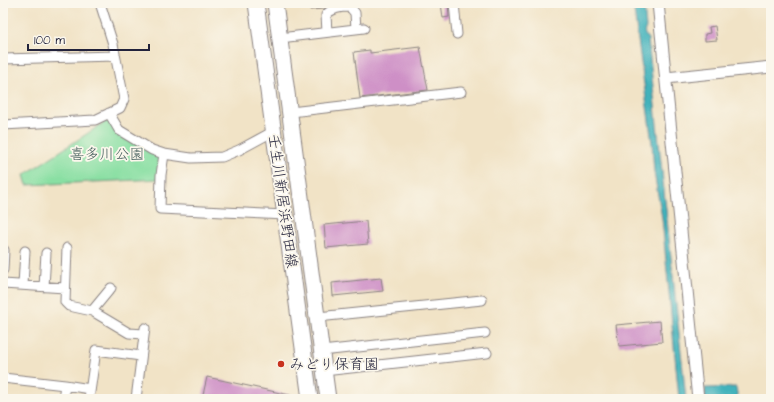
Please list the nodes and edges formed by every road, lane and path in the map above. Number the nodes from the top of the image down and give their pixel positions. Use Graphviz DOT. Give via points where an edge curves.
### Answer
graph roads {
  1 [pos="100,3"];
  2 [pos="256,3"];
  3 [pos="275,3"];
  4 [pos="454,3"];
  5 [pos="658,3"];
  6 [pos="327,32"];
  7 [pos="457,34"];
  8 [pos="280,38"];
  9 [pos="115,56"];
  10 [pos="3,59"];
  11 [pos="771,67"];
  12 [pos="666,78"];
  13 [pos="461,92"];
  14 [pos="291,112"];
  15 [pos="109,113"];
  16 [pos="3,125"];
  17 [pos="274,131"];
  18 [pos="164,154"];
  19 [pos="285,215"];
  20 [pos="66,248"];
  21 [pos="4,250"];
  22 [pos="25,251"];
  23 [pos="46,253"];
  24 [pos="3,270"];
  25 [pos="3,284"];
  26 [pos="23,285"];
  27 [pos="44,287"];
  28 [pos="65,288"];
  29 [pos="111,288"];
  30 [pos="482,300"];
  31 [pos="92,311"];
  32 [pos="318,316"];
  33 [pos="485,333"];
  34 [pos="322,351"];
  35 [pos="487,353"];
  36 [pos="141,356"];
  37 [pos="324,371"];
  38 [pos="3,378"];
  39 [pos="65,385"];
  40 [pos="90,389"];
  41 [pos="63,399"];
  42 [pos="89,399"];
  43 [pos="136,399"];
  44 [pos="310,399"];
  45 [pos="328,399"];
  46 [pos="698,399"];
  1 -- 9 [label="street"];
  2 -- 17 [label="main road, 壬生川新居浜野田線"];
  3 -- 8 [label="main road, 壬生川新居浜野田線"];
  4 -- 7 [label="street"];
  5 -- 12 [label="street"];
  6 -- 6 [label="street" via="360,28 350,7 330,10 326,15"];
  6 -- 8 [label="street"];
  8 -- 14 [label="main road, 壬生川新居浜野田線"];
  9 -- 10 [label="street"];
  9 -- 15 [label="street" via="124,99 120,108"];
  11 -- 12 [label="street"];
  12 -- 46 [label="street"];
  13 -- 14 [label="street"];
  14 -- 32 [label="main road, 壬生川新居浜野田線"];
  15 -- 16 [label="street" via="95,120"];
  15 -- 18 [label="street" via="119,130 152,150"];
  17 -- 18 [label="street" via="222,157 208,159"];
  17 -- 19 [label="main road, 壬生川新居浜野田線"];
  18 -- 19 [label="street" via="160,175 160,209"];
  19 -- 44 [label="main road, 壬生川新居浜野田線"];
  20 -- 28 [label="street"];
  21 -- 24 [label="street"];
  22 -- 26 [label="street"];
  23 -- 27 [label="street"];
  25 -- 26 [label="street"];
  26 -- 27 [label="street"];
  27 -- 28 [label="street"];
  28 -- 31 [label="street" via="65,302 69,306"];
  29 -- 31 [label="street"];
  30 -- 32 [label="street"];
  31 -- 36 [label="street" via="129,333 144,331"];
  32 -- 34 [label="main road, 壬生川新居浜野田線"];
  33 -- 34 [label="street"];
  34 -- 37 [label="main road, 壬生川新居浜野田線"];
  35 -- 37 [label="street"];
  36 -- 40 [label="street" via="96,350"];
  36 -- 43 [label="street"];
  37 -- 45 [label="main road, 壬生川新居浜野田線"];
  38 -- 39 [label="street"];
  39 -- 40 [label="street"];
  39 -- 41 [label="street"];
  40 -- 42 [label="street"];
}
